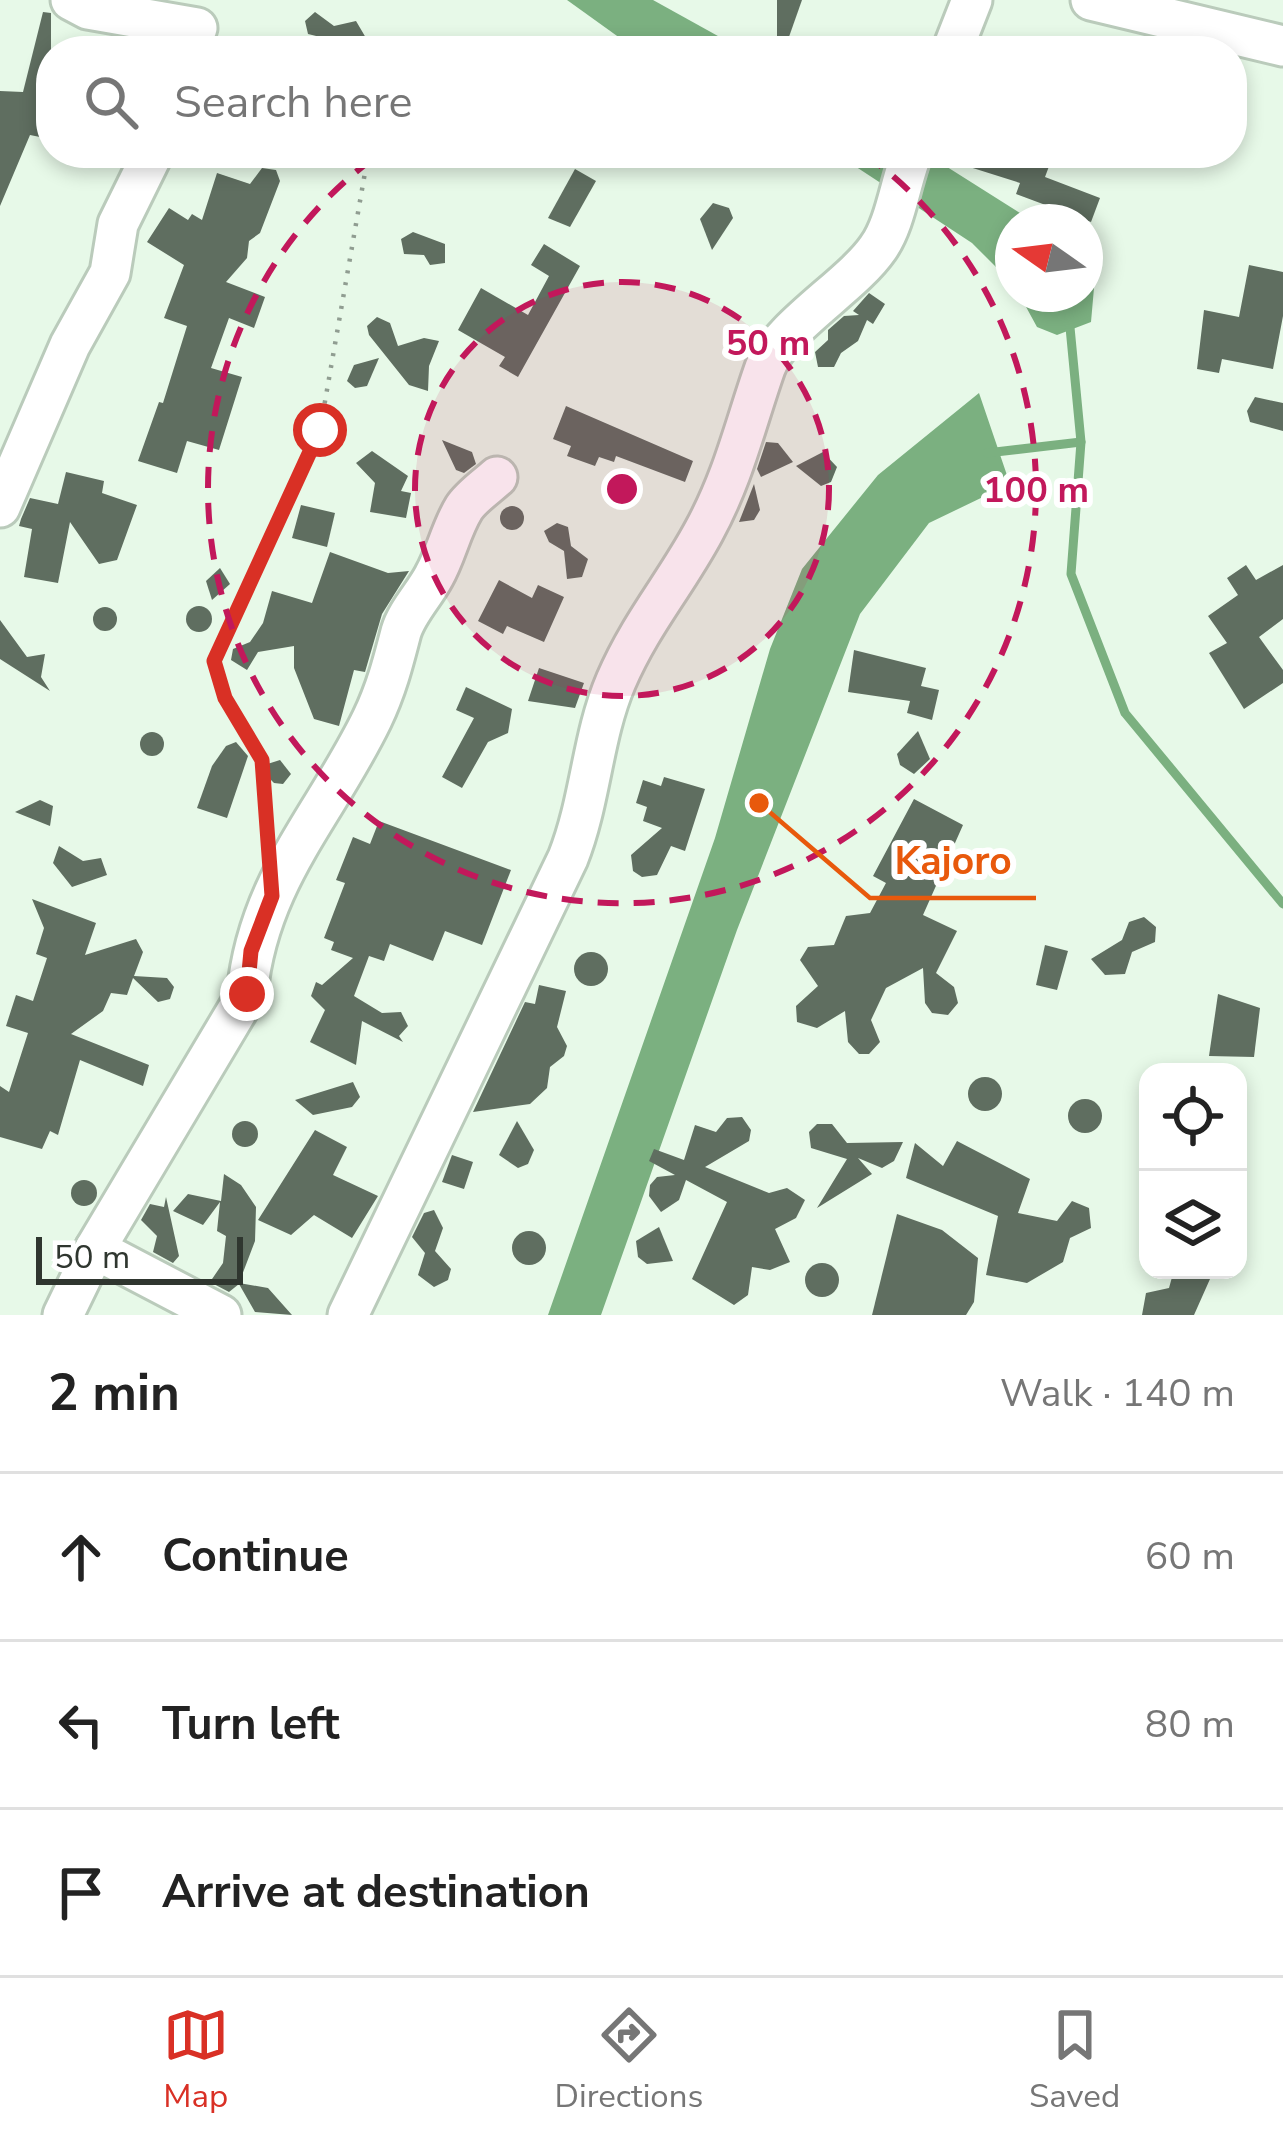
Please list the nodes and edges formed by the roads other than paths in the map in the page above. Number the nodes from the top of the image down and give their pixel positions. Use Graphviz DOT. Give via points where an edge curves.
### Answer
graph roads {
  1 [pos="71,0"];
  2 [pos="972,0"];
  3 [pos="1091,0"];
  4 [pos="1172,9"];
  5 [pos="198,26"];
  6 [pos="958,36"];
  7 [pos="1283,46"];
  8 [pos="146,168"];
  9 [pos="907,168"];
  10 [pos="497,477"];
  11 [pos="0,507"];
  12 [pos="95,1249"];
  13 [pos="63,1315"];
  14 [pos="221,1315"];
  15 [pos="348,1315"];
  1 -- 5 [label="street"];
  2 -- 6 [label="street"];
  3 -- 4 [label="street"];
  4 -- 7 [label="street"];
  8 -- 11 [label="street" via="118,224 110,274"];
  9 -- 15 [label="street" via="881,245 766,364 758,405 706,529 645,618 615,684 568,858"];
  10 -- 12 [label="street" via="464,507 402,628 373,718 272,896 251,951 247,994"];
  12 -- 13 [label="street"];
  12 -- 14 [label="street"];
}
